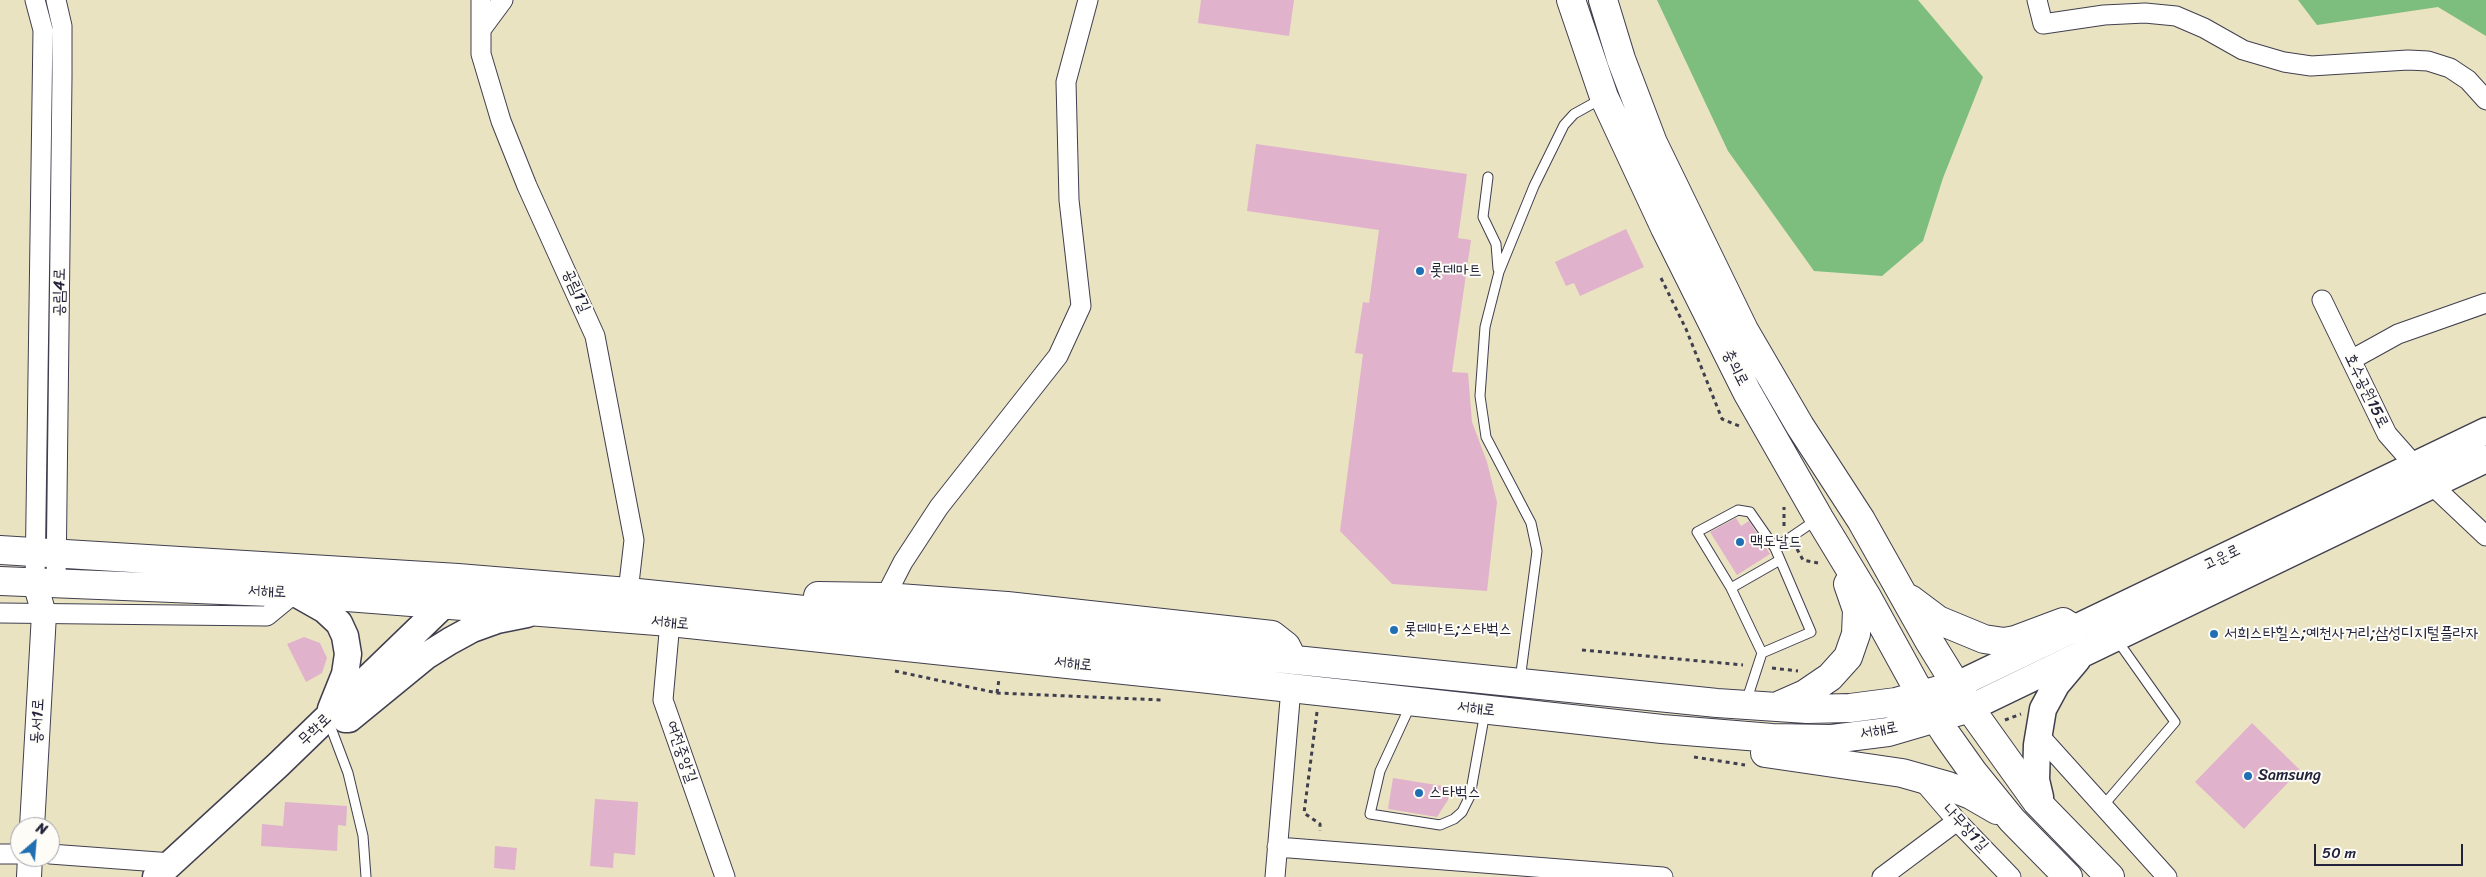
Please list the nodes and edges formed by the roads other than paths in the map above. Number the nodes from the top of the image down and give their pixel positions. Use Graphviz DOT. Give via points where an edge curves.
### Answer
graph roads {
  1 [pos="35,0"];
  2 [pos="56,0"];
  3 [pos="482,0"];
  4 [pos="503,0"];
  5 [pos="1088,0"];
  6 [pos="1572,0"];
  7 [pos="1603,0"];
  8 [pos="2037,0"];
  9 [pos="483,27"];
  10 [pos="1604,97"];
  11 [pos="2486,100"];
  12 [pos="1488,177"];
  13 [pos="1499,272"];
  14 [pos="2322,300"];
  15 [pos="2486,303"];
  16 [pos="2351,360"];
  17 [pos="2486,431"];
  18 [pos="2486,459"];
  19 [pos="2415,466"];
  20 [pos="2432,485"];
  21 [pos="1861,520"];
  22 [pos="1826,529"];
  23 [pos="2486,536"];
  24 [pos="1775,548"];
  25 [pos="2,549"];
  26 [pos="47,552"];
  27 [pos="1780,560"];
  28 [pos="470,579"];
  29 [pos="1895,580"];
  30 [pos="0,581"];
  31 [pos="46,583"];
  32 [pos="1731,588"];
  33 [pos="628,592"];
  34 [pos="295,593"];
  35 [pos="885,597"];
  36 [pos="445,605"];
  37 [pos="534,612"];
  38 [pos="0,613"];
  39 [pos="44,614"];
  40 [pos="670,622"];
  41 [pos="2115,638"];
  42 [pos="2081,640"];
  43 [pos="1762,653"];
  44 [pos="1293,660"];
  45 [pos="1520,683"];
  46 [pos="1921,695"];
  47 [pos="1290,697"];
  48 [pos="1964,697"];
  49 [pos="1412,702"];
  50 [pos="1746,704"];
  51 [pos="1778,706"];
  52 [pos="1486,710"];
  53 [pos="1936,717"];
  54 [pos="327,718"];
  55 [pos="1662,729"];
  56 [pos="2038,734"];
  57 [pos="1772,738"];
  58 [pos="1920,778"];
  59 [pos="2037,802"];
  60 [pos="2102,807"];
  61 [pos="33,817"];
  62 [pos="2012,820"];
  63 [pos="1957,821"];
  64 [pos="1277,847"];
  65 [pos="60,855"];
  66 [pos="164,870"];
  67 [pos="366,877"];
  68 [pos="724,877"];
  69 [pos="1275,877"];
  70 [pos="1663,877"];
  71 [pos="1882,877"];
  72 [pos="2010,877"];
  73 [pos="2068,877"];
  74 [pos="2110,877"];
  75 [pos="2168,877"];
  1 -- 26 [label="street, 공림4로" via="43,30"];
  2 -- 26 [label="street, 공림4로" via="62,26 62,68"];
  3 -- 9 [label="street, 공림1길"];
  4 -- 9 [label="street"];
  5 -- 35 [label="street" via="1066,82 1069,200 1081,306 1058,356 939,507 903,562"];
  6 -- 10 [label="main road, 충의로"];
  7 -- 21 [label="main road, 충의로" via="1653,143 1700,245 1744,330 1800,426"];
  8 -- 11 [label="street" via="2043,24 2104,15 2145,13 2176,16 2243,50 2284,62 2311,66 2428,61 2450,68 2468,80"];
  9 -- 33 [label="street, 공림1길" via="481,54 501,121 595,336 634,540"];
  10 -- 13 [label="lane" via="1574,114 1564,125 1534,186"];
  10 -- 22 [label="main road, 충의로" via="1747,392"];
  12 -- 13 [label="lane" via="1483,217 1496,244"];
  13 -- 45 [label="lane" via="1485,327 1480,396 1486,437 1531,523 1537,551"];
  14 -- 16 [label="street, 호수공원15로"];
  15 -- 16 [label="street" via="2398,334"];
  16 -- 19 [label="street, 호수공원15로" via="2387,434"];
  17 -- 19 [label="main road, 고운로"];
  18 -- 20 [label="main road, 고운로"];
  19 -- 20 [label="street, 호수공원15로"];
  19 -- 42 [label="main road, 고운로"];
  20 -- 23 [label="street, 호수공원15로"];
  20 -- 41 [label="main road, 고운로"];
  21 -- 22 [label="main road" via="1861,531 1852,541"];
  21 -- 29 [label="main road, 충의로"];
  22 -- 24 [label="lane" via="1791,538"];
  22 -- 46 [label="main road, 충의로"];
  22 -- 51 [label="main road" via="1831,548 1854,597 1857,610 1853,645 1830,678"];
  24 -- 27 [label="lane"];
  24 -- 32 [label="lane" via="1754,517 1744,510 1733,512 1697,532"];
  25 -- 26 [label="main road, 서해로"];
  26 -- 28 [label="main road, 서해로"];
  26 -- 31 [label="street, 공림4로"];
  27 -- 32 [label="lane"];
  27 -- 43 [label="lane" via="1811,632"];
  28 -- 33 [label="main road, 서해로"];
  28 -- 36 [label="main road, 무학로"];
  29 -- 42 [label="main road" via="1926,613 1978,637 2004,642 2063,622"];
  29 -- 48 [label="main road, 충의로"];
  30 -- 31 [label="main road, 서해로"];
  31 -- 34 [label="main road, 서해로"];
  31 -- 39 [label="street, 동서1로"];
  32 -- 43 [label="lane"];
  33 -- 35 [label="main road"];
  33 -- 44 [label="main road, 서해로"];
  34 -- 36 [label="main road, 서해로"];
  34 -- 39 [label="street" via="268,616"];
  34 -- 54 [label="main road" via="325,610 345,636 348,654 345,674"];
  35 -- 44 [label="main road" via="1007,606 1272,635 1286,646"];
  36 -- 37 [label="main road, 서해로"];
  36 -- 54 [label="main road, 무학로"];
  37 -- 40 [label="main road, 서해로"];
  37 -- 54 [label="main road" via="472,629 426,656 349,719"];
  38 -- 39 [label="street"];
  39 -- 61 [label="street, 동서1로"];
  40 -- 47 [label="main road, 서해로"];
  40 -- 68 [label="street, 여전중앙길" via="663,700"];
  41 -- 42 [label="main road, 고운로"];
  41 -- 60 [label="lane" via="2175,722"];
  42 -- 48 [label="main road, 고운로"];
  42 -- 56 [label="main road" via="2065,673 2048,697"];
  43 -- 50 [label="lane"];
  44 -- 45 [label="main road, 서해로"];
  45 -- 50 [label="main road, 서해로"];
  46 -- 48 [label="main road, 서해로"];
  46 -- 51 [label="main road, 서해로" via="1850,708"];
  46 -- 53 [label="main road, 충의로"];
  47 -- 49 [label="main road, 서해로"];
  47 -- 64 [label="street"];
  48 -- 53 [label="main road, 서해로"];
  48 -- 59 [label="main road"];
  49 -- 52 [label="main road, 서해로"];
  49 -- 52 [label="lane" via="1380,771 1370,814 1440,825 1462,812 1470,796"];
  50 -- 51 [label="main road, 서해로"];
  51 -- 57 [label="main road" via="1787,714 1789,726"];
  52 -- 55 [label="main road, 서해로"];
  53 -- 57 [label="main road, 서해로" via="1888,732 1832,739"];
  53 -- 62 [label="main road" via="1973,772"];
  54 -- 66 [label="main road, 무학로"];
  54 -- 67 [label="lane" via="348,773 363,836"];
  55 -- 57 [label="main road, 서해로"];
  55 -- 58 [label="main road" via="1665,740 1879,769"];
  56 -- 59 [label="main road" via="2036,780 2040,797"];
  56 -- 60 [label="street"];
  58 -- 62 [label="main road" via="1971,795"];
  58 -- 63 [label="street, 나무장1길"];
  59 -- 62 [label="main road" via="2020,802 2013,810"];
  59 -- 74 [label="main road"];
  60 -- 75 [label="street"];
  62 -- 73 [label="main road"];
  63 -- 71 [label="street"];
  63 -- 72 [label="street, 나무장1길"];
  64 -- 69 [label="street"];
  64 -- 70 [label="street"];
  65 -- 66 [label="street"];
}
